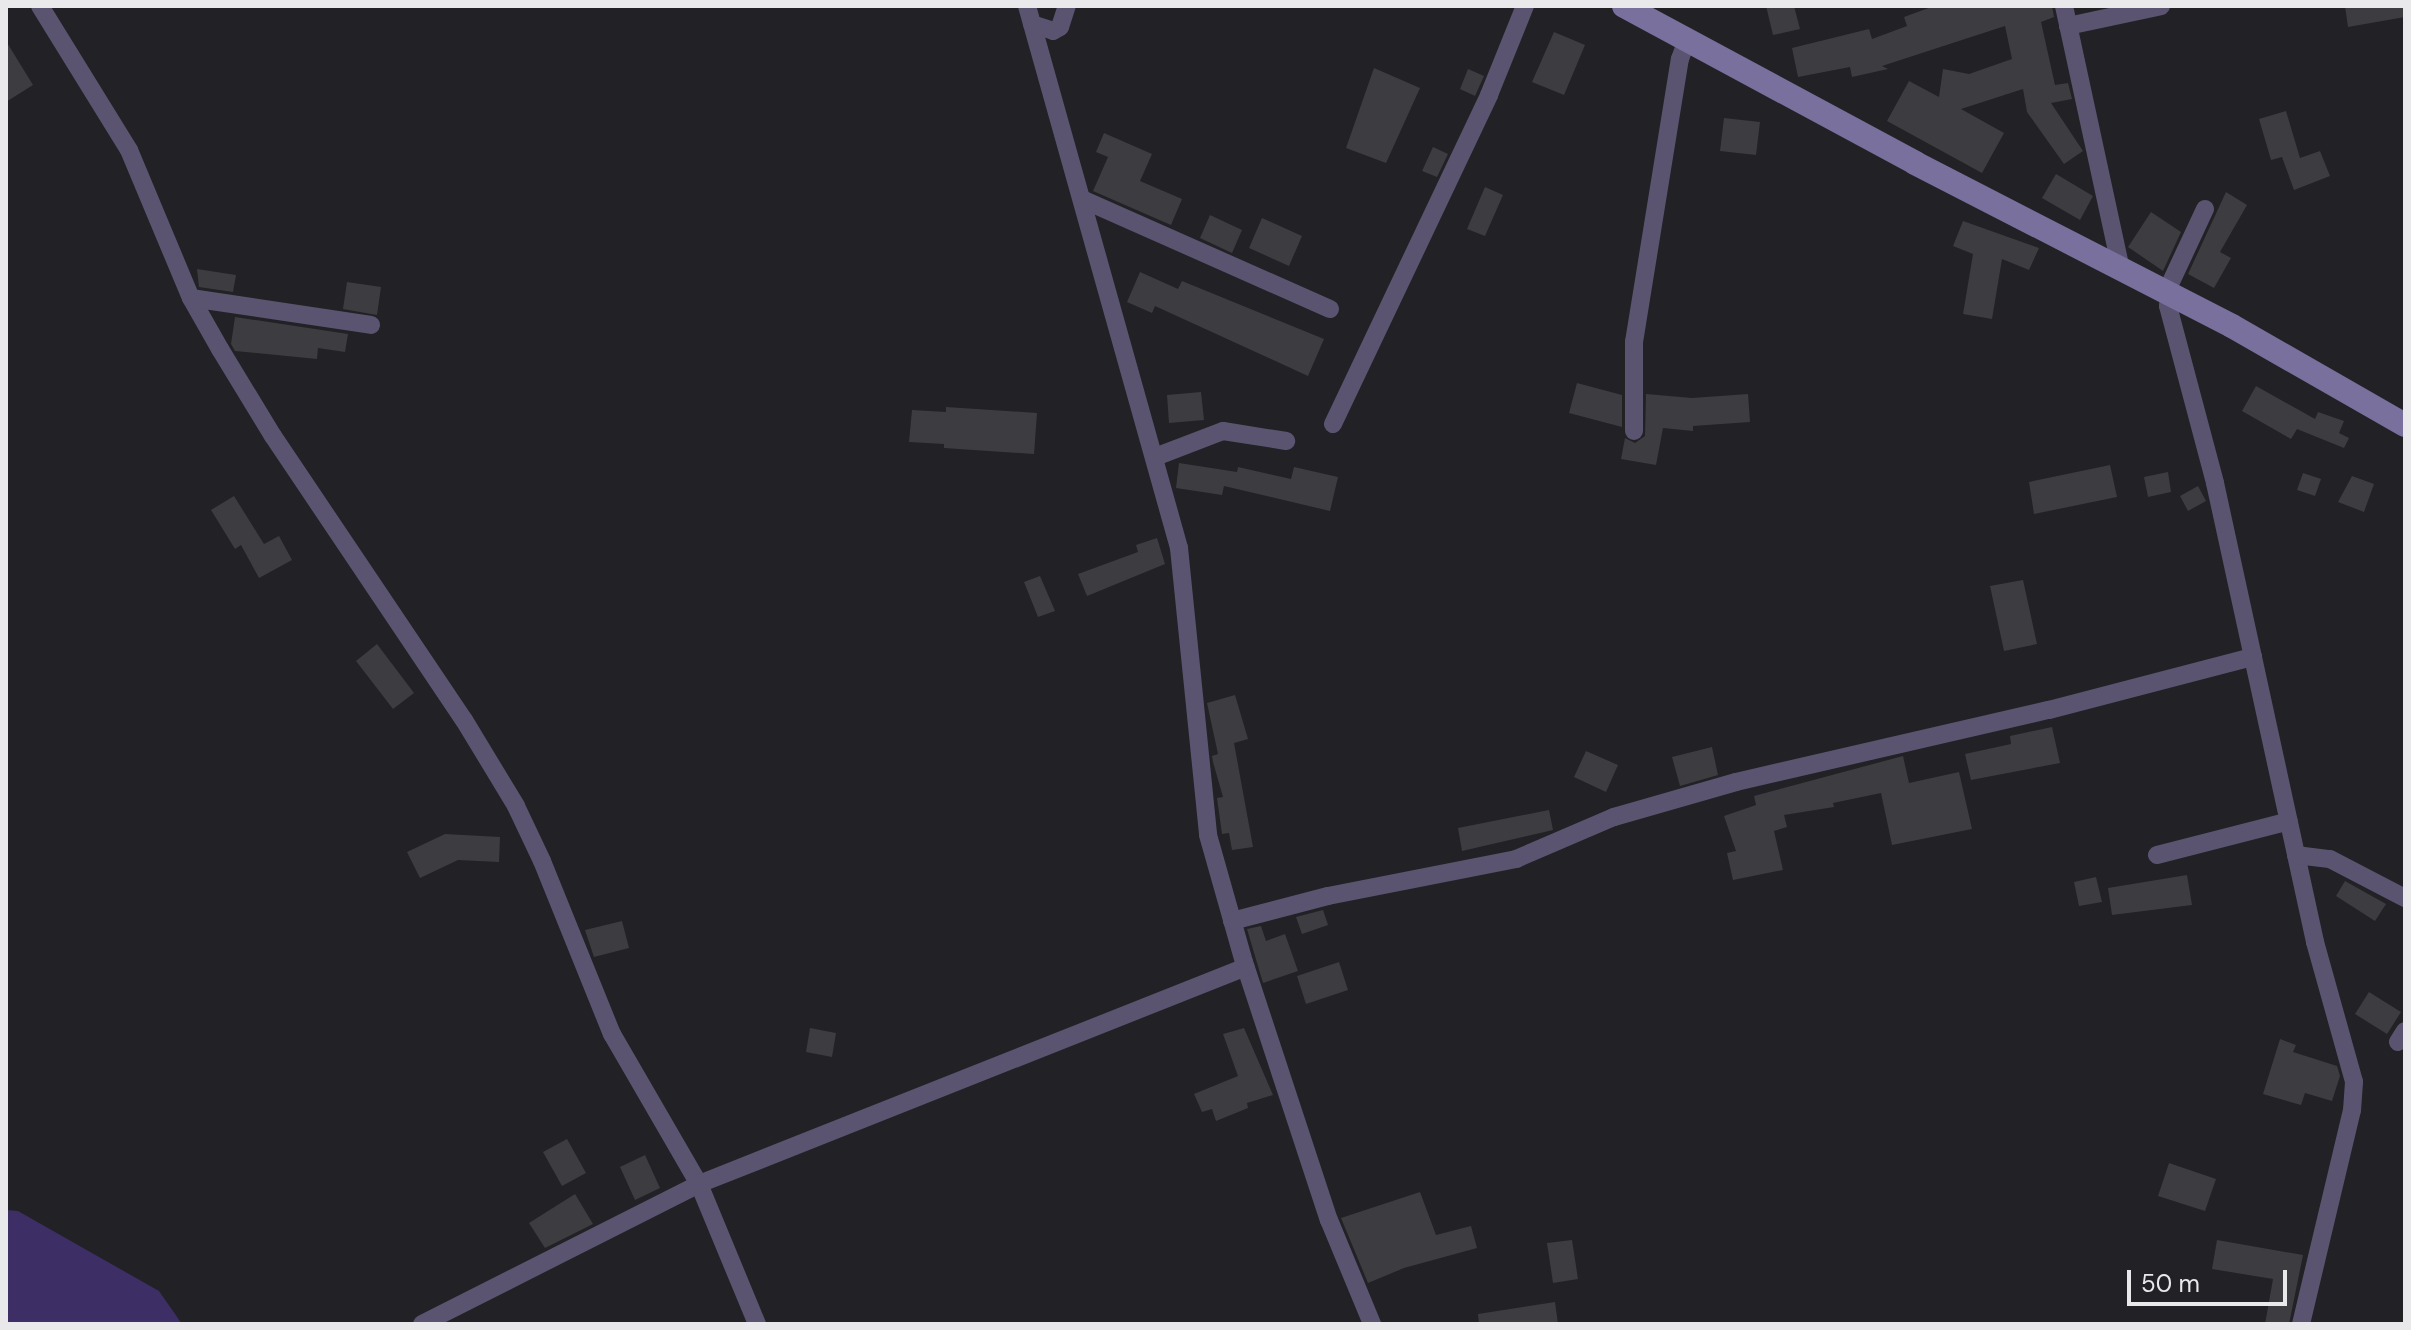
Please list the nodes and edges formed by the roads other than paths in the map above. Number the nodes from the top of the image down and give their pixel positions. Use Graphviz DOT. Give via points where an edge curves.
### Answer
graph roads {
  1 [pos="40,6"];
  2 [pos="1067,6"];
  3 [pos="1525,6"];
  4 [pos="1624,6"];
  5 [pos="2064,6"];
  6 [pos="2161,6"];
  7 [pos="1030,15"];
  8 [pos="2068,26"];
  9 [pos="1687,40"];
  10 [pos="1084,200"];
  11 [pos="2205,209"];
  12 [pos="2121,270"];
  13 [pos="2168,296"];
  14 [pos="191,298"];
  15 [pos="1330,309"];
  16 [pos="371,325"];
  17 [pos="1333,424"];
  18 [pos="2405,425"];
  19 [pos="1634,431"];
  20 [pos="1286,441"];
  21 [pos="1155,457"];
  22 [pos="2253,657"];
  23 [pos="2289,821"];
  24 [pos="2157,855"];
  25 [pos="2296,855"];
  26 [pos="2405,898"];
  27 [pos="1232,921"];
  28 [pos="1246,967"];
  29 [pos="699,1184"];
  30 [pos="422,1324"];
  31 [pos="757,1324"];
  32 [pos="1372,1324"];
  33 [pos="2301,1324"];
  1 -- 14 [label="street" via="129,150"];
  2 -- 7 [label="street" via="1060,27 1053,31"];
  3 -- 17 [label="street" via="1489,95"];
  4 -- 9 [label="street"];
  5 -- 8 [label="street"];
  6 -- 8 [label="street"];
  7 -- 10 [label="street"];
  8 -- 12 [label="street"];
  9 -- 12 [label="street"];
  9 -- 19 [label="street" via="1634,342"];
  10 -- 15 [label="street"];
  10 -- 21 [label="street"];
  11 -- 13 [label="street"];
  12 -- 13 [label="street"];
  13 -- 18 [label="street" via="2292,358"];
  13 -- 22 [label="street"];
  14 -- 16 [label="street"];
  14 -- 29 [label="street" via="273,436 490,760 538,851 612,1034"];
  20 -- 21 [label="street" via="1223,431"];
  21 -- 27 [label="street" via="1179,548 1208,835"];
  22 -- 23 [label="street"];
  22 -- 27 [label="street" via="1723,785 1614,817 1516,859"];
  23 -- 24 [label="street"];
  23 -- 25 [label="street"];
  25 -- 26 [label="street" via="2330,859"];
  25 -- 33 [label="street" via="2354,1082 2352,1110"];
  27 -- 28 [label="street"];
  28 -- 29 [label="street"];
  28 -- 32 [label="street" via="1329,1220"];
  29 -- 30 [label="street"];
  29 -- 31 [label="street"];
}
